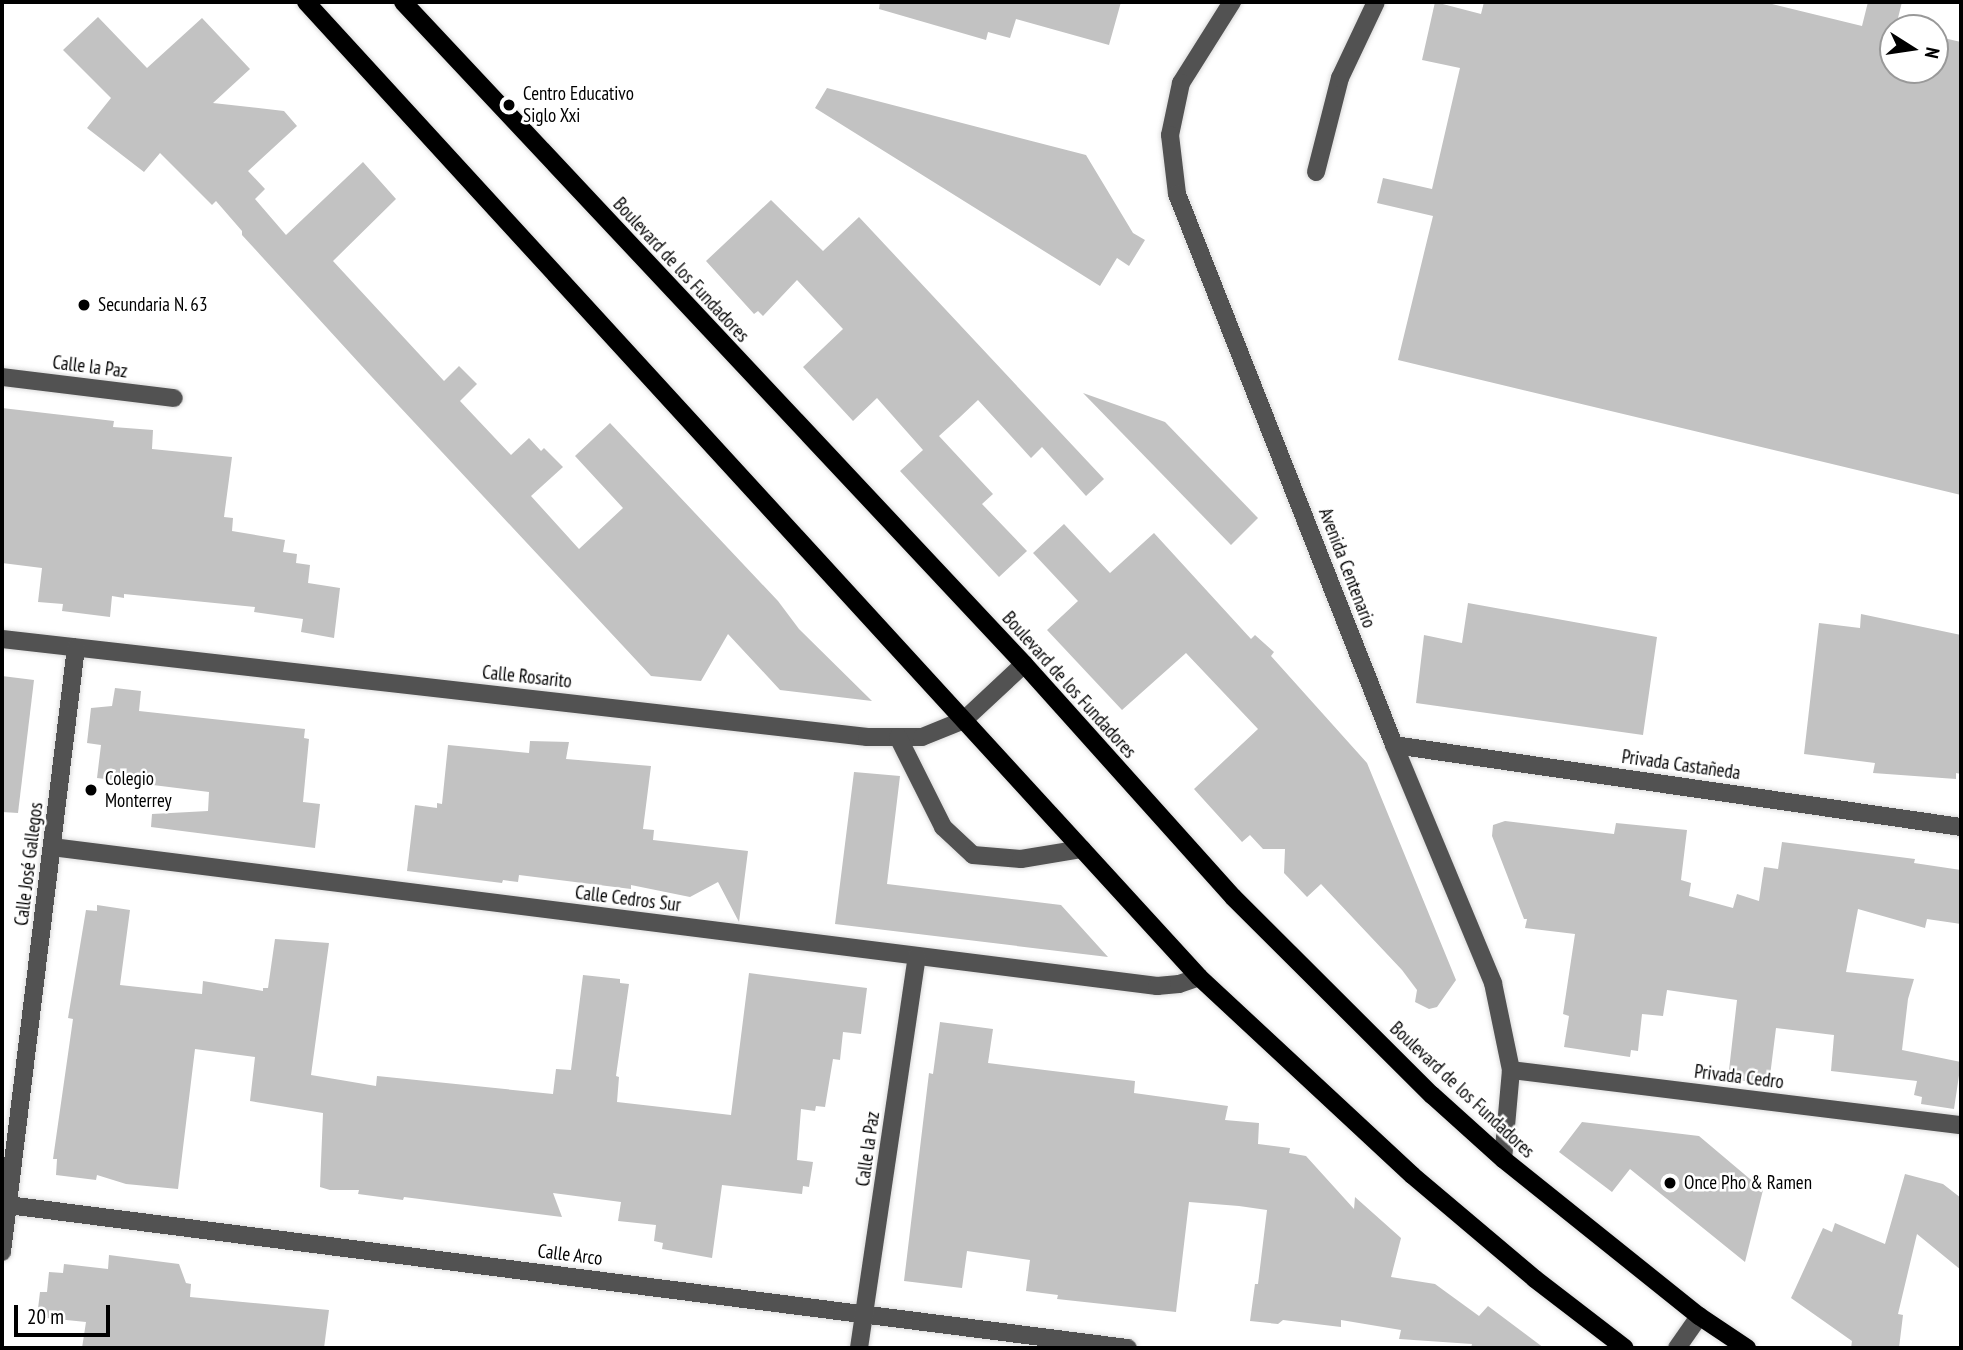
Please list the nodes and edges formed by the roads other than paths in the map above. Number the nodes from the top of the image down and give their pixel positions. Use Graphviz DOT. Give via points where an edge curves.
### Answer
graph roads {
  1 [pos="306,2"];
  2 [pos="403,2"];
  3 [pos="1232,2"];
  4 [pos="1376,2"];
  5 [pos="1315,172"];
  6 [pos="2,377"];
  7 [pos="174,398"];
  8 [pos="2,639"];
  9 [pos="76,648"];
  10 [pos="1024,664"];
  11 [pos="964,720"];
  12 [pos="898,737"];
  13 [pos="1394,745"];
  14 [pos="1961,827"];
  15 [pos="52,847"];
  16 [pos="1082,849"];
  17 [pos="918,956"];
  18 [pos="1199,977"];
  19 [pos="1511,1070"];
  20 [pos="1961,1125"];
  21 [pos="1503,1159"];
  22 [pos="8,1205"];
  23 [pos="2,1252"];
  24 [pos="864,1314"];
  25 [pos="1699,1316"];
  26 [pos="859,1348"];
  27 [pos="1128,1348"];
  28 [pos="1625,1348"];
  29 [pos="1677,1348"];
  30 [pos="1747,1348"];
  1 -- 11 [label="main road"];
  2 -- 10 [label="main road, Boulevard de los Fundadores"];
  3 -- 13 [label="street, Avenida Centenario" via="1181,83 1170,135 1177,194"];
  4 -- 5 [label="street" via="1340,78"];
  6 -- 7 [label="street, Calle la Paz"];
  8 -- 9 [label="street, Calle Rosarito"];
  9 -- 12 [label="street, Calle Rosarito"];
  9 -- 15 [label="street, Calle José Gallegos"];
  10 -- 11 [label="street, Calle Rosarito"];
  10 -- 21 [label="main road, Boulevard de los Fundadores" via="1233,897 1432,1095"];
  11 -- 12 [label="street, Calle Rosarito" via="922,737"];
  11 -- 16 [label="main road"];
  12 -- 16 [label="street" via="943,827 973,855 1021,859"];
  13 -- 14 [label="street, Privada Castañeda"];
  13 -- 19 [label="street, Avenida Centenario" via="1493,983"];
  15 -- 17 [label="street, Calle Cedros Sur"];
  15 -- 22 [label="street, Calle José Gallegos"];
  16 -- 18 [label="main road"];
  17 -- 18 [label="street, Calle Cedros Sur" via="1157,986"];
  17 -- 24 [label="street, Calle la Paz"];
  18 -- 28 [label="main road" via="1412,1175"];
  19 -- 20 [label="street, Privada Cedro"];
  19 -- 21 [label="street, Avenida Centenario"];
  21 -- 25 [label="main road, Boulevard de los Fundadores"];
  22 -- 23 [label="street, Calle José Gallegos"];
  22 -- 24 [label="street, Calle Arco"];
  24 -- 26 [label="street, Calle la Paz"];
  24 -- 27 [label="street, Calle Arco"];
  25 -- 29 [label="street"];
  25 -- 30 [label="main road, Boulevard de los Fundadores"];
}
